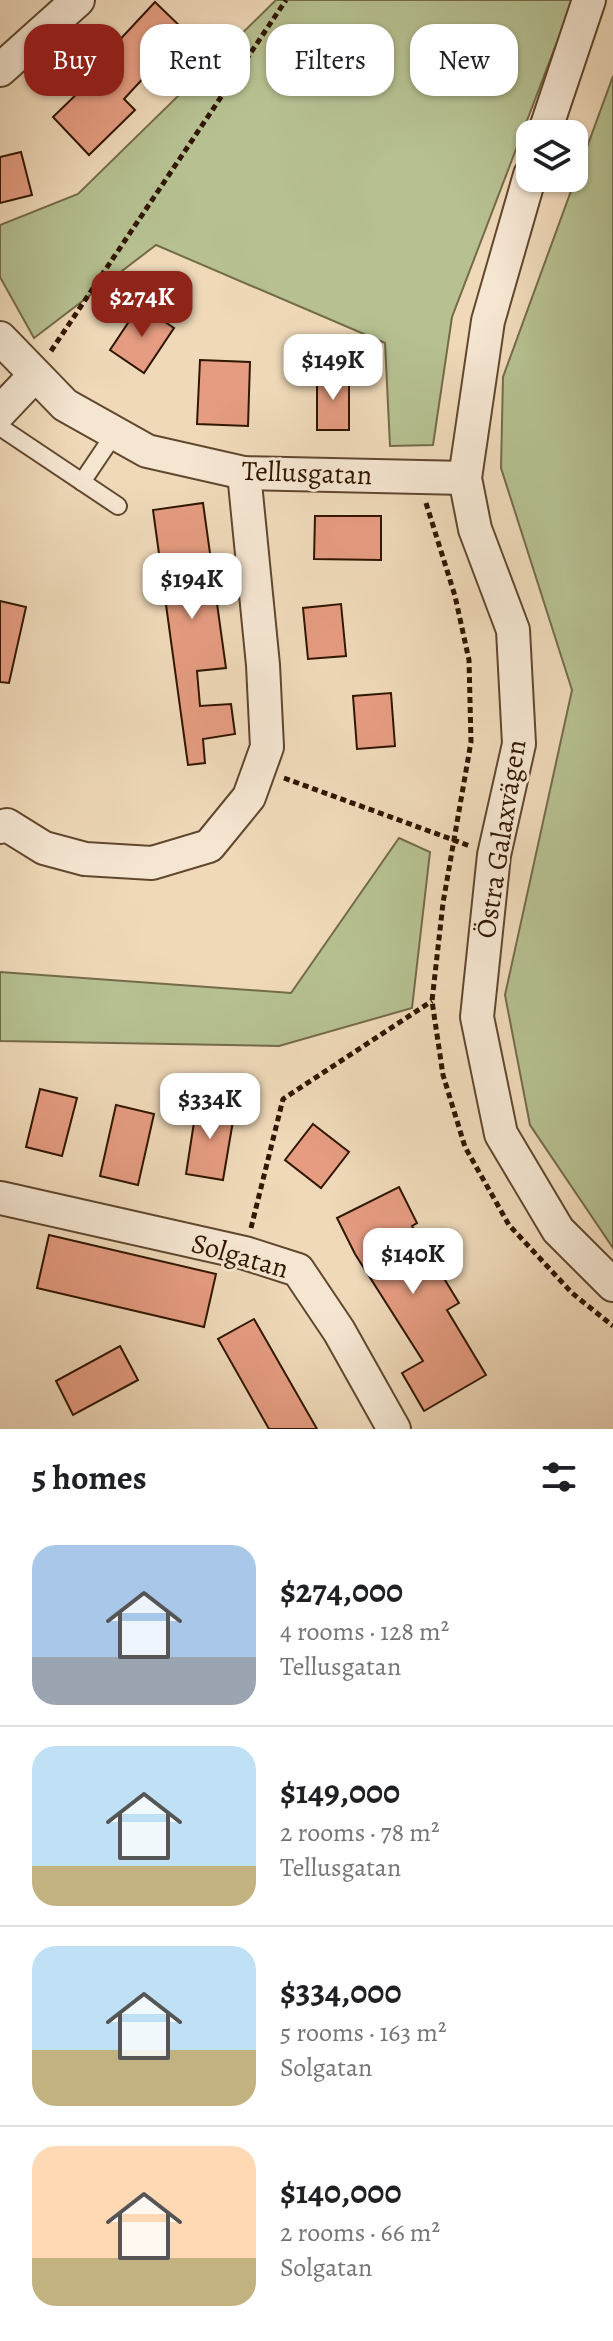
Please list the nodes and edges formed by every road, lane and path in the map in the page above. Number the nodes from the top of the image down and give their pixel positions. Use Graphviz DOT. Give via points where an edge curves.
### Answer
graph roads {
  1 [pos="78,0"];
  2 [pos="286,0"];
  3 [pos="589,0"];
  4 [pos="0,70"];
  5 [pos="549,120"];
  6 [pos="525,192"];
  7 [pos="0,338"];
  8 [pos="35,375"];
  9 [pos="0,412"];
  10 [pos="0,427"];
  11 [pos="115,433"];
  12 [pos="244,473"];
  13 [pos="465,478"];
  14 [pos="82,482"];
  15 [pos="118,506"];
  16 [pos="259,769"];
  17 [pos="2,824"];
  18 [pos="494,855"];
  19 [pos="432,1001"];
  20 [pos="1,1198"];
  21 [pos="245,1253"];
  22 [pos="613,1285"];
  23 [pos="394,1429"];
  1 -- 4 [label="street"];
  2 -- 8 [label="path"];
  3 -- 5 [label="street"];
  6 -- 13 [label="street, Östra Galaxvägen" via="488,321"];
  7 -- 8 [label="street, Tellusgatan"];
  8 -- 9 [label="street"];
  8 -- 11 [label="street, Tellusgatan" via="65,405"];
  10 -- 14 [label="lane"];
  11 -- 12 [label="street, Tellusgatan" via="147,451"];
  11 -- 14 [label="lane"];
  12 -- 13 [label="street, Tellusgatan"];
  12 -- 16 [label="street" via="263,665 267,747"];
  13 -- 18 [label="street, Östra Galaxvägen" via="475,529 513,630 519,744"];
  14 -- 15 [label="lane"];
  16 -- 17 [label="street" via="249,797 209,846 152,863 85,859 44,848"];
  16 -- 18 [label="path"];
  18 -- 22 [label="street, Östra Galaxvägen" via="477,1017 501,1134 558,1230"];
  19 -- 21 [label="path" via="283,1099"];
  20 -- 21 [label="street, Solgatan"];
  21 -- 23 [label="street, Solgatan" via="298,1270"];
}
